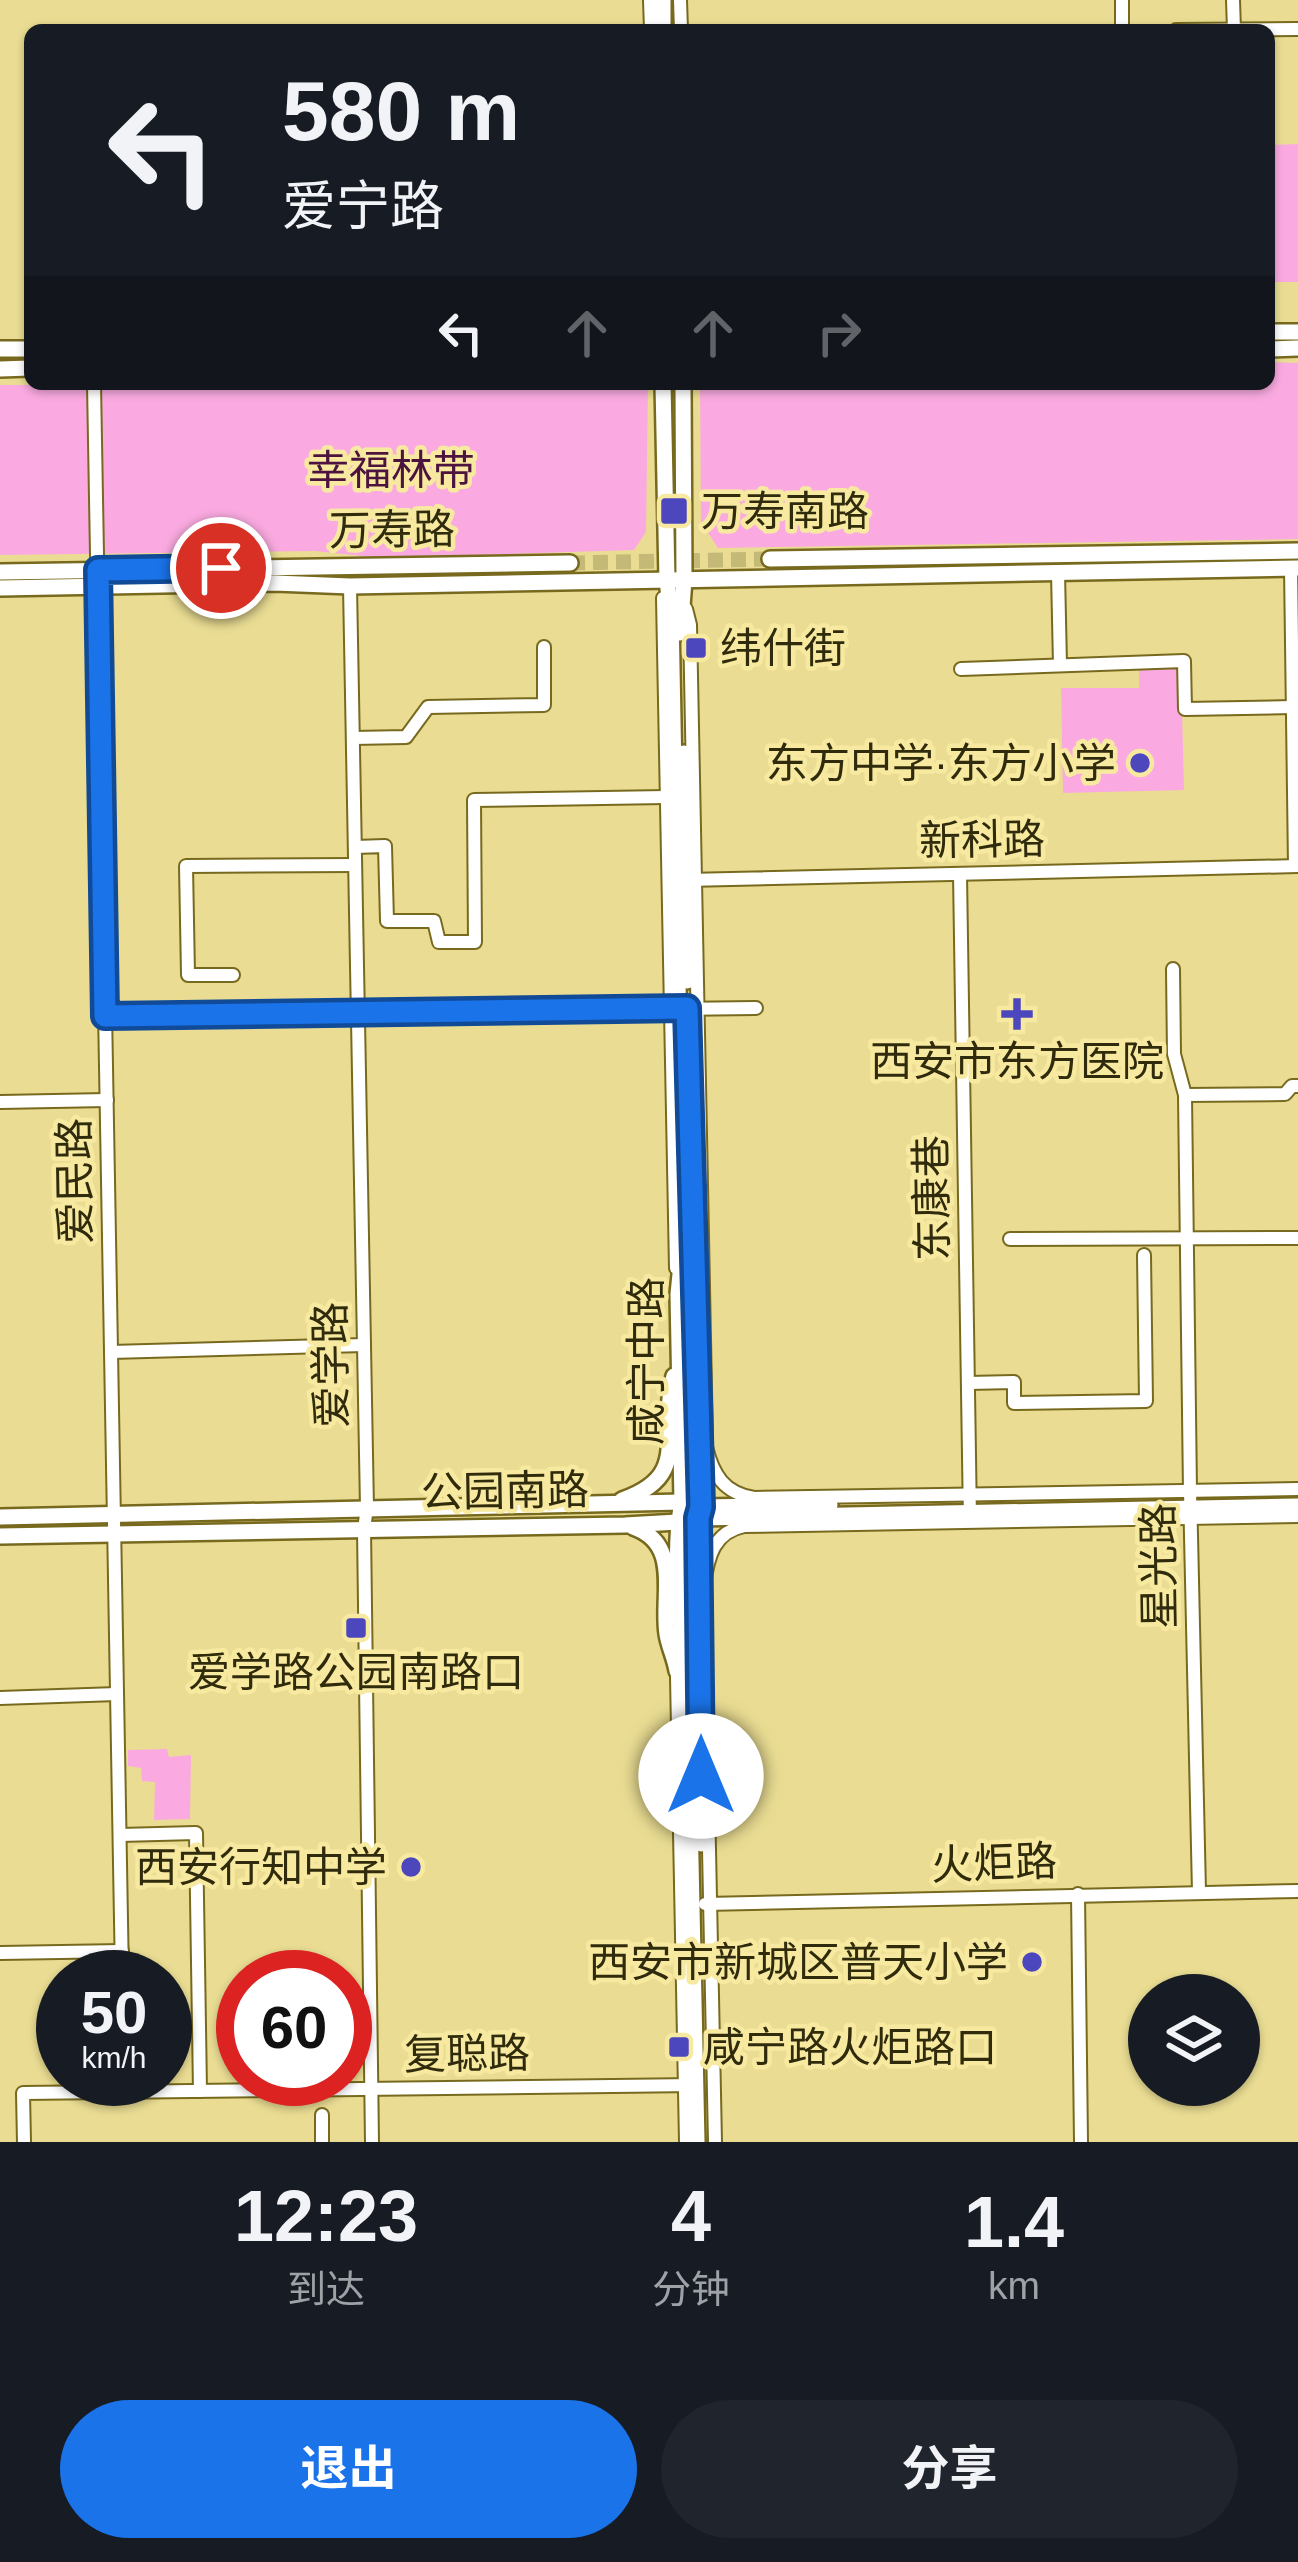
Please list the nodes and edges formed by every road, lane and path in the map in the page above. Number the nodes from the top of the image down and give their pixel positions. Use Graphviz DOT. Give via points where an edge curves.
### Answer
graph roads {
  1 [pos="94,390"];
  2 [pos="663,390"];
  3 [pos="683,390"];
  4 [pos="1298,551"];
  5 [pos="1204,553"];
  6 [pos="770,559"];
  7 [pos="570,563"];
  8 [pos="1295,568"];
  9 [pos="127,570"];
  10 [pos="0,572"];
  11 [pos="1097,572"];
  12 [pos="1058,573"];
  13 [pos="98,578"];
  14 [pos="204,584"];
  15 [pos="350,586"];
  16 [pos="678,586"];
  17 [pos="0,588"];
  18 [pos="544,647"];
  19 [pos="1060,665"];
  20 [pos="961,669"];
  21 [pos="1293,707"];
  22 [pos="353,738"];
  23 [pos="666,797"];
  24 [pos="355,848"];
  25 [pos="355,865"];
  26 [pos="1297,866"];
  27 [pos="960,874"];
  28 [pos="681,880"];
  29 [pos="1173,969"];
  30 [pos="233,975"];
  31 [pos="683,1008"];
  32 [pos="756,1008"];
  33 [pos="358,1015"];
  34 [pos="105,1016"];
  35 [pos="1298,1086"];
  36 [pos="1185,1096"];
  37 [pos="107,1100"];
  38 [pos="0,1102"];
  39 [pos="1189,1238"];
  40 [pos="1298,1238"];
  41 [pos="1010,1239"];
  42 [pos="1144,1255"];
  43 [pos="364,1345"];
  44 [pos="111,1352"];
  45 [pos="679,1355"];
  46 [pos="968,1382"];
  47 [pos="706,1447"];
  48 [pos="700,1464"];
  49 [pos="1298,1498"];
  50 [pos="682,1502"];
  51 [pos="607,1504"];
  52 [pos="1190,1504"];
  53 [pos="367,1508"];
  54 [pos="970,1508"];
  55 [pos="700,1512"];
  56 [pos="113,1515"];
  57 [pos="1298,1516"];
  58 [pos="0,1517"];
  59 [pos="678,1522"];
  60 [pos="625,1526"];
  61 [pos="364,1529"];
  62 [pos="114,1533"];
  63 [pos="0,1536"];
  64 [pos="700,1605"];
  65 [pos="681,1643"];
  66 [pos="677,1677"];
  67 [pos="117,1694"];
  68 [pos="0,1698"];
  69 [pos="120,1835"];
  70 [pos="1298,1891"];
  71 [pos="1199,1892"];
  72 [pos="1078,1894"];
  73 [pos="701,1904"];
  74 [pos="122,1950"];
  75 [pos="369,1950"];
  76 [pos="36,1952"];
  77 [pos="0,1953"];
  78 [pos="690,2085"];
  79 [pos="372,2088"];
  80 [pos="192,2090"];
  81 [pos="200,2091"];
  82 [pos="216,2091"];
  83 [pos="36,2092"];
  84 [pos="371,2106"];
  85 [pos="322,2115"];
  86 [pos="24,2142"];
  87 [pos="322,2142"];
  88 [pos="372,2142"];
  89 [pos="686,2142"];
  90 [pos="701,2142"];
  91 [pos="716,2142"];
  92 [pos="1081,2142"];
  1 -- 13 [label="street, 爱民路"];
  2 -- 16 [label="main road"];
  3 -- 16 [label="main road"];
  4 -- 5 [label="main road"];
  5 -- 6 [label="main road"];
  5 -- 11 [label="main road"];
  7 -- 9 [label="main road, 万寿路"];
  8 -- 11 [label="main road"];
  8 -- 21 [label="street"];
  9 -- 13 [label="main road, 万寿路"];
  9 -- 14 [label="main road"];
  10 -- 13 [label="main road, 万寿路"];
  11 -- 12 [label="main road"];
  12 -- 16 [label="main road"];
  12 -- 19 [label="street"];
  13 -- 14 [label="main road"];
  13 -- 17 [label="main road"];
  13 -- 34 [label="street, 爱民路"];
  14 -- 15 [label="main road"];
  15 -- 16 [label="main road"];
  15 -- 22 [label="street, 爱学路"];
  16 -- 23 [label="street" via="663,598"];
  16 -- 28 [label="main road, 咸宁中路" via="671,615"];
  18 -- 22 [label="street" via="544,705 428,707 406,737"];
  19 -- 20 [label="street"];
  19 -- 21 [label="street" via="1184,661 1185,710"];
  21 -- 26 [label="street"];
  22 -- 24 [label="street, 爱学路"];
  23 -- 24 [label="street" via="474,800 476,942 440,942 434,921 387,921 385,846"];
  23 -- 28 [label="street"];
  24 -- 25 [label="street, 爱学路"];
  25 -- 30 [label="street" via="186,866 188,975"];
  25 -- 33 [label="street, 爱学路"];
  26 -- 27 [label="street, 新科路"];
  27 -- 28 [label="street, 新科路"];
  27 -- 46 [label="street, 东康巷"];
  28 -- 31 [label="main road, 咸宁中路"];
  29 -- 36 [label="street, 星光路" via="1174,1054"];
  31 -- 32 [label="street"];
  31 -- 33 [label="street"];
  31 -- 45 [label="main road, 咸宁中路"];
  31 -- 47 [label="street"];
  31 -- 48 [label="main road, 咸宁中路"];
  33 -- 34 [label="street"];
  33 -- 43 [label="street, 爱学路"];
  34 -- 37 [label="street, 爱民路"];
  35 -- 36 [label="street" via="1285,1094"];
  36 -- 39 [label="street, 星光路"];
  37 -- 38 [label="street"];
  37 -- 44 [label="street, 爱民路"];
  39 -- 40 [label="street"];
  39 -- 41 [label="street"];
  39 -- 52 [label="street, 星光路"];
  42 -- 46 [label="street" via="1145,1401 1014,1403 1014,1382"];
  43 -- 44 [label="street"];
  43 -- 53 [label="street, 爱学路"];
  44 -- 56 [label="street, 爱民路"];
  45 -- 50 [label="main road, 咸宁中路"];
  45 -- 51 [label="main road" via="665,1471 647,1489"];
  46 -- 54 [label="street, 东康巷"];
  47 -- 48 [label="street"];
  47 -- 54 [label="street" via="722,1484 745,1497"];
  48 -- 55 [label="main road, 咸宁中路"];
  49 -- 52 [label="main road, 公园南路"];
  50 -- 51 [label="main road, 公园南路"];
  50 -- 55 [label="main road, 公园南路"];
  50 -- 59 [label="main road, 咸宁中路"];
  51 -- 53 [label="main road, 公园南路"];
  52 -- 54 [label="main road, 公园南路"];
  52 -- 57 [label="street"];
  52 -- 71 [label="street, 星光路"];
  53 -- 56 [label="main road, 公园南路"];
  53 -- 61 [label="street, 爱学路"];
  54 -- 55 [label="main road, 公园南路"];
  54 -- 64 [label="street" via="737,1526 712,1549"];
  55 -- 59 [label="main road, 公园南路"];
  55 -- 64 [label="main road, 咸宁中路"];
  56 -- 58 [label="main road, 公园南路"];
  56 -- 62 [label="street, 爱民路"];
  59 -- 60 [label="main road, 公园南路"];
  59 -- 65 [label="main road, 咸宁中路"];
  60 -- 61 [label="main road, 公园南路"];
  60 -- 66 [label="main road" via="644,1530 665,1554"];
  61 -- 62 [label="main road, 公园南路"];
  61 -- 75 [label="street, 爱学路"];
  62 -- 63 [label="main road, 公园南路"];
  62 -- 67 [label="street, 爱民路"];
  64 -- 73 [label="main road, 咸宁中路"];
  65 -- 66 [label="street"];
  65 -- 73 [label="main road, 咸宁中路"];
  66 -- 78 [label="street"];
  67 -- 68 [label="street"];
  67 -- 69 [label="street, 爱民路"];
  69 -- 74 [label="street, 爱民路"];
  69 -- 81 [label="street" via="196,1833"];
  70 -- 71 [label="street, 火炬路"];
  71 -- 72 [label="street, 火炬路"];
  72 -- 73 [label="street, 火炬路"];
  72 -- 92 [label="street"];
  73 -- 78 [label="main road, 咸宁中路"];
  73 -- 90 [label="main road, 咸宁中路"];
  73 -- 91 [label="street"];
  76 -- 77 [label="street"];
  78 -- 79 [label="street, 复聪路"];
  78 -- 89 [label="street"];
  78 -- 90 [label="main road, 咸宁中路"];
  80 -- 81 [label="street, 复聪路"];
  81 -- 82 [label="street, 复聪路"];
  83 -- 86 [label="street, 复聪路" via="23,2093"];
  84 -- 88 [label="street, 爱学路"];
  85 -- 87 [label="street"];
}
